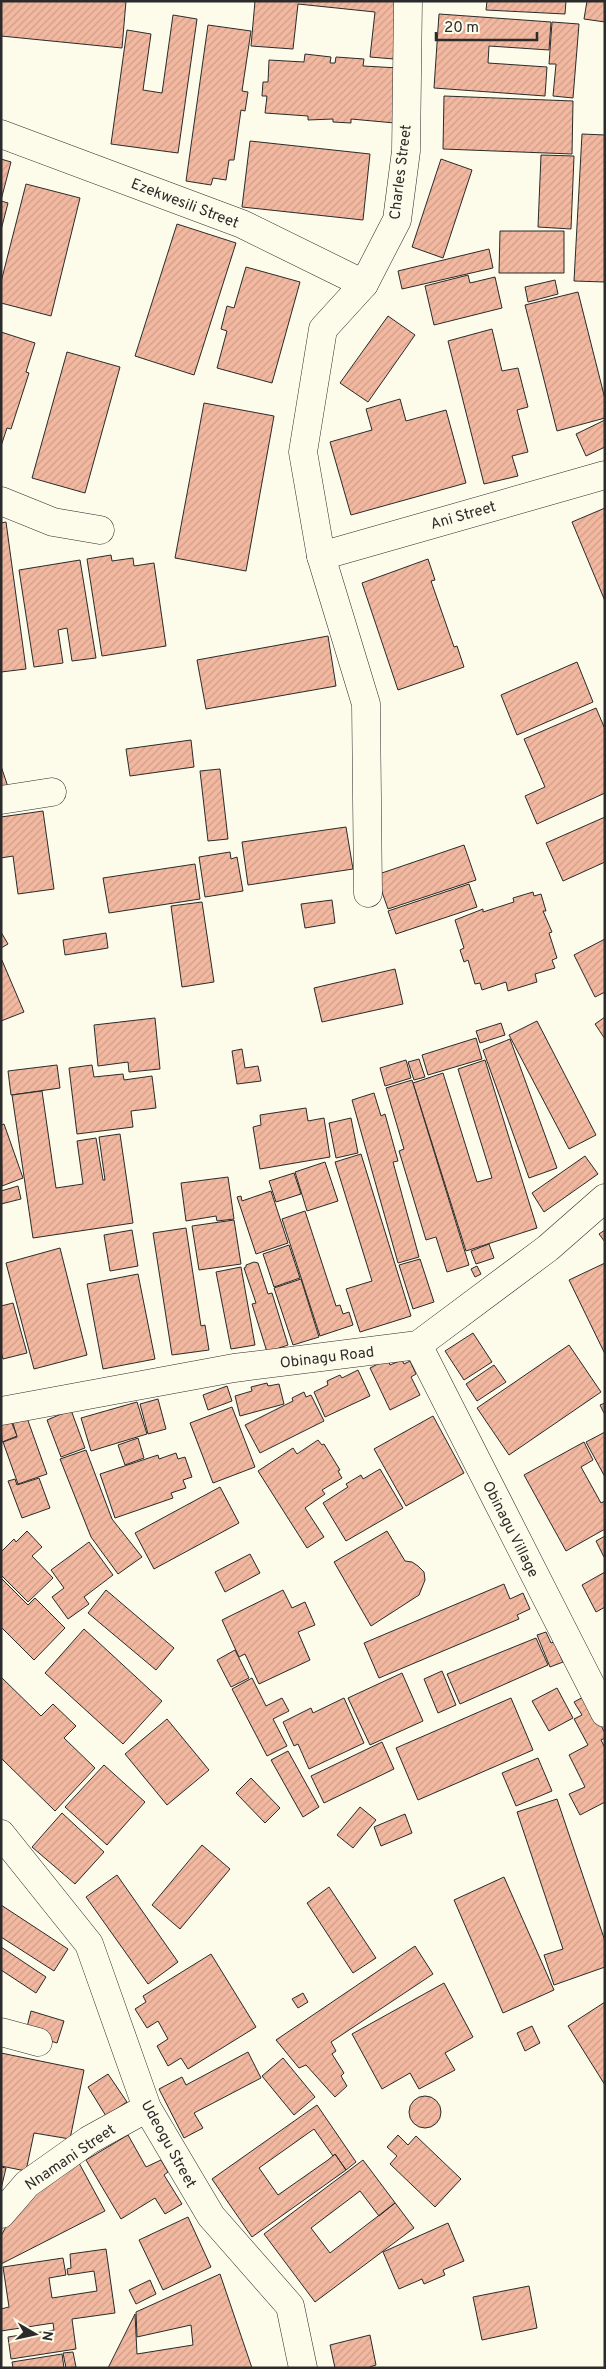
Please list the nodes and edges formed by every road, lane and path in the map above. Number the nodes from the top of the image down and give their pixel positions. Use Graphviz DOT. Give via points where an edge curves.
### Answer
graph roads {
  1 [pos="408,1"];
  2 [pos="1,134"];
  3 [pos="364,284"];
  4 [pos="605,475"];
  5 [pos="1,501"];
  6 [pos="100,530"];
  7 [pos="321,556"];
  8 [pos="52,792"];
  9 [pos="1,800"];
  10 [pos="368,893"];
  11 [pos="605,1198"];
  12 [pos="418,1345"];
  13 [pos="1,1410"];
  14 [pos="605,1713"];
  15 [pos="1,1834"];
  16 [pos="1,2032"];
  17 [pos="38,2042"];
  18 [pos="147,2108"];
  19 [pos="1,2214"];
  20 [pos="303,2368"];
  1 -- 3 [label="street, Charles Street" via="406,151 397,220"];
  2 -- 3 [label="street, Ezekwesili Street" via="242,224"];
  3 -- 7 [label="street, Charles Street" via="323,329 303,452"];
  4 -- 7 [label="street, Ani Street"];
  5 -- 6 [label="street" via="53,522"];
  7 -- 10 [label="street, Charles Street" via="366,704"];
  8 -- 9 [label="street"];
  11 -- 12 [label="street, Obinagu Road" via="548,1248"];
  12 -- 13 [label="street, Obinagu Road" via="234,1368"];
  12 -- 14 [label="street, Obinagu Village"];
  15 -- 18 [label="street, Udeogu Street" via="89,1944"];
  16 -- 17 [label="street"];
  18 -- 19 [label="street, Nnamani Street" via="89,2140 27,2184"];
  18 -- 20 [label="street, Udeogu Street" via="211,2216 290,2306"];
}
